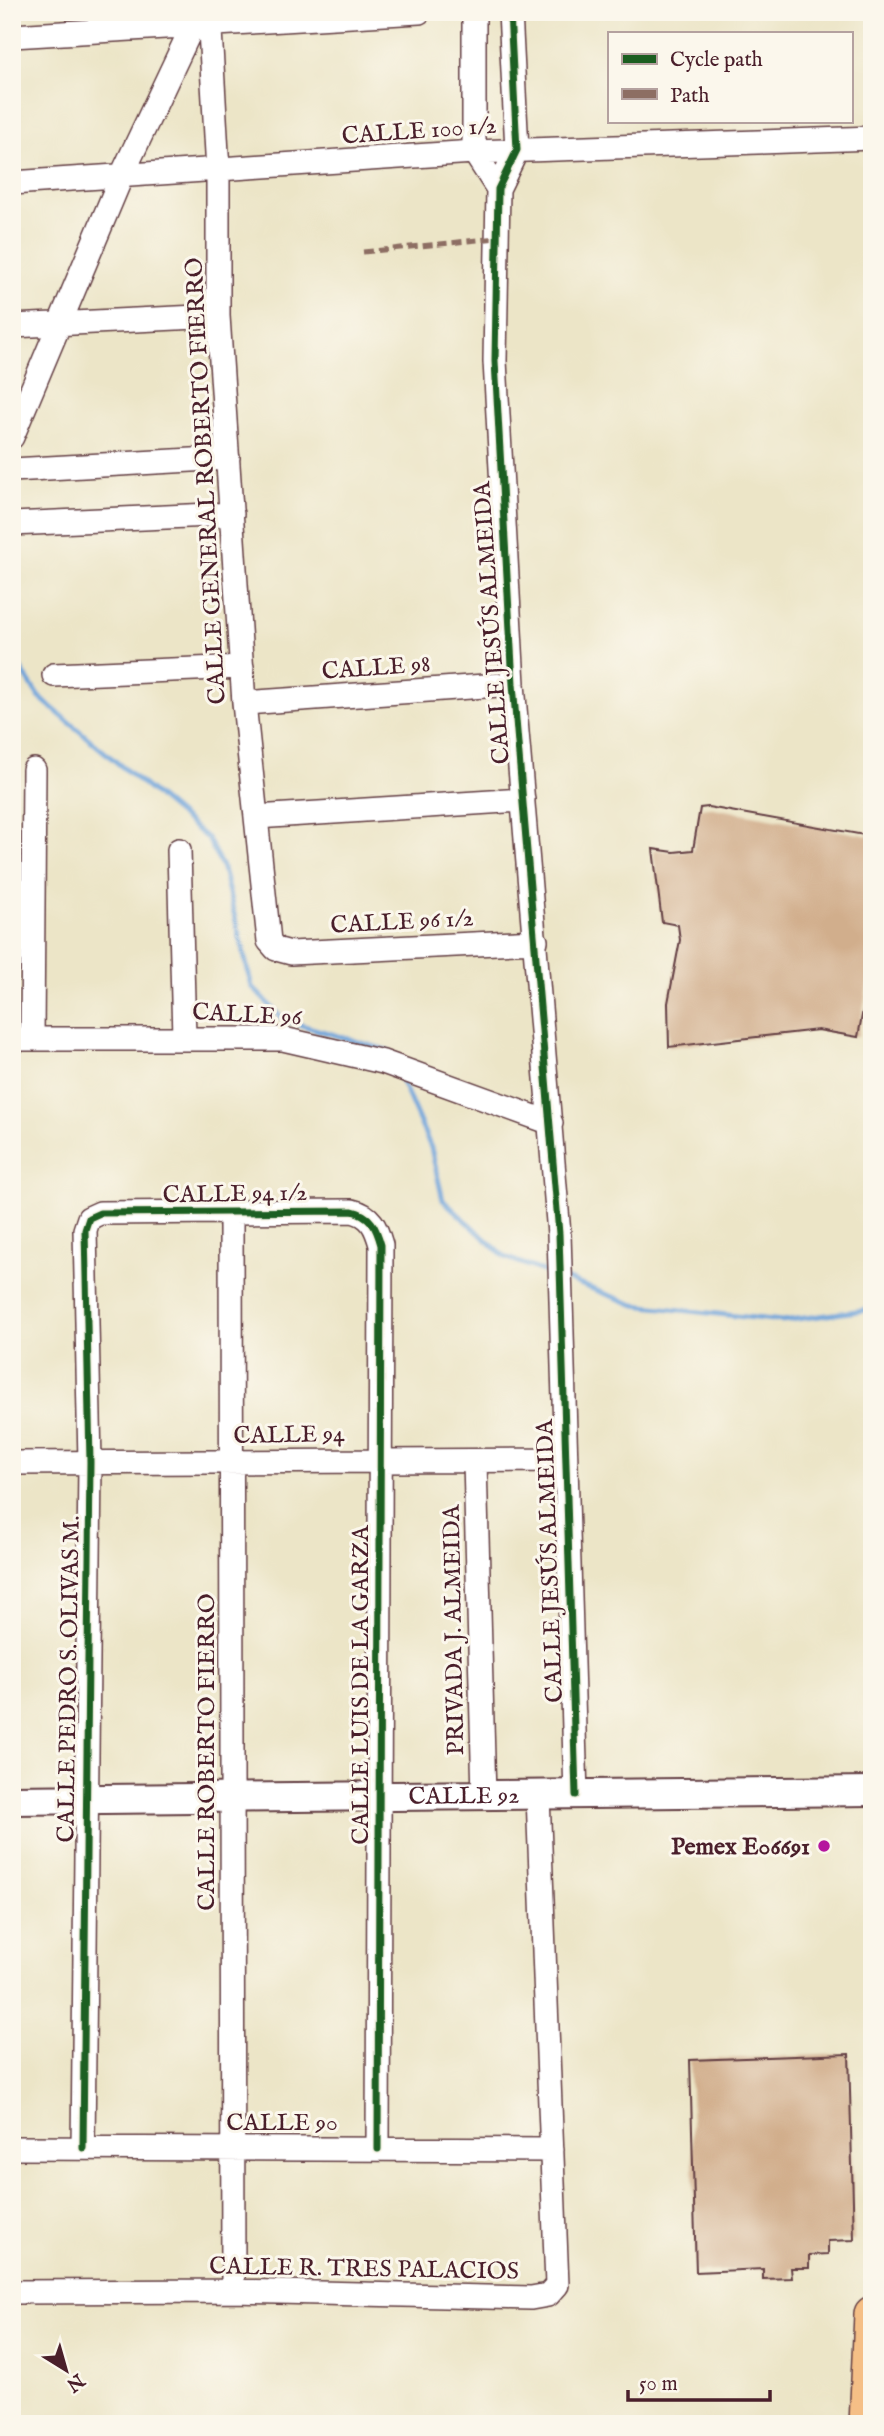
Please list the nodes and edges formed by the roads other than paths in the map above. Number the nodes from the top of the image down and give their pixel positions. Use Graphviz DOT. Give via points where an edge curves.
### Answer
graph roads {
  1 [pos="419,12"];
  2 [pos="474,12"];
  3 [pos="510,12"];
  4 [pos="204,19"];
  5 [pos="12,36"];
  6 [pos="872,138"];
  7 [pos="517,150"];
  8 [pos="474,152"];
  9 [pos="218,171"];
  10 [pos="122,175"];
  11 [pos="12,183"];
  12 [pos="498,189"];
  13 [pos="218,316"];
  14 [pos="62,324"];
  15 [pos="12,326"];
  16 [pos="12,437"];
  17 [pos="228,458"];
  18 [pos="12,470"];
  19 [pos="232,514"];
  20 [pos="12,524"];
  21 [pos="242,667"];
  22 [pos="54,675"];
  23 [pos="513,684"];
  24 [pos="244,703"];
  25 [pos="34,770"];
  26 [pos="523,800"];
  27 [pos="256,817"];
  28 [pos="179,850"];
  29 [pos="537,941"];
  30 [pos="271,945"];
  31 [pos="184,1037"];
  32 [pos="22,1039"];
  33 [pos="551,1123"];
  34 [pos="231,1214"];
  35 [pos="94,1215"];
  36 [pos="372,1222"];
  37 [pos="379,1459"];
  38 [pos="565,1460"];
  39 [pos="231,1461"];
  40 [pos="90,1462"];
  41 [pos="475,1462"];
  42 [pos="12,1463"];
  43 [pos="872,1791"];
  44 [pos="576,1795"];
  45 [pos="484,1796"];
  46 [pos="538,1796"];
  47 [pos="381,1797"];
  48 [pos="233,1799"];
  49 [pos="12,1800"];
  50 [pos="86,1801"];
  51 [pos="83,2147"];
  52 [pos="12,2148"];
  53 [pos="233,2148"];
  54 [pos="378,2149"];
  55 [pos="552,2150"];
  56 [pos="233,2291"];
  57 [pos="12,2292"];
  58 [pos="872,2314"];
  59 [pos="867,2424"];
  1 -- 4 [label="street"];
  2 -- 8 [label="street"];
  3 -- 7 [label="street, CALLE JESÚS ALMEIDA"];
  4 -- 5 [label="street"];
  4 -- 9 [label="street, CALLE GENERAL ROBERTO FIERRO"];
  4 -- 10 [label="street"];
  6 -- 7 [label="street, CALLE 100 1/2"];
  7 -- 8 [label="street, CALLE 100 1/2"];
  7 -- 12 [label="street, CALLE JESÚS ALMEIDA"];
  8 -- 9 [label="street, CALLE 100 1/2"];
  8 -- 12 [label="street"];
  9 -- 10 [label="street, CALLE 100 1/2"];
  9 -- 13 [label="street, CALLE GENERAL ROBERTO FIERRO"];
  10 -- 11 [label="street, CALLE 100 1/2"];
  10 -- 14 [label="street"];
  12 -- 23 [label="street, CALLE JESÚS ALMEIDA" via="495,361"];
  13 -- 14 [label="street"];
  13 -- 17 [label="street, CALLE GENERAL ROBERTO FIERRO"];
  14 -- 15 [label="street"];
  14 -- 16 [label="street"];
  17 -- 18 [label="street"];
  17 -- 19 [label="street, CALLE GENERAL ROBERTO FIERRO"];
  19 -- 20 [label="street"];
  19 -- 21 [label="street, CALLE GENERAL ROBERTO FIERRO"];
  21 -- 22 [label="street"];
  21 -- 24 [label="street, CALLE GENERAL ROBERTO FIERRO"];
  23 -- 24 [label="street, CALLE 98"];
  23 -- 26 [label="street, CALLE JESÚS ALMEIDA"];
  24 -- 27 [label="street, CALLE GENERAL ROBERTO FIERRO"];
  25 -- 32 [label="street"];
  26 -- 27 [label="street"];
  26 -- 29 [label="street, CALLE JESÚS ALMEIDA"];
  27 -- 30 [label="street, CALLE GENERAL ROBERTO FIERRO"];
  28 -- 31 [label="street"];
  29 -- 30 [label="street, CALLE 96 1/2" via="292,953"];
  29 -- 33 [label="street, CALLE JESÚS ALMEIDA"];
  31 -- 32 [label="street, CALLE 96"];
  31 -- 33 [label="street, CALLE 96" via="283,1039 332,1048"];
  33 -- 38 [label="street, CALLE JESÚS ALMEIDA"];
  34 -- 35 [label="street, CALLE 94 1/2"];
  34 -- 36 [label="street, CALLE 94 1/2" via="352,1211 363,1213"];
  34 -- 39 [label="street, CALLE ROBERTO FIERRO"];
  35 -- 40 [label="street, CALLE PEDRO S. OLIVAS M." via="85,1230"];
  36 -- 37 [label="street, CALLE LUIS DE LA GARZA" via="381,1245"];
  37 -- 39 [label="street, CALLE 94"];
  37 -- 41 [label="street, CALLE 94"];
  37 -- 47 [label="street, CALLE LUIS DE LA GARZA"];
  38 -- 41 [label="street, CALLE 94"];
  38 -- 44 [label="street, CALLE JESÚS ALMEIDA"];
  39 -- 40 [label="street, CALLE 94"];
  39 -- 48 [label="street, CALLE ROBERTO FIERRO"];
  40 -- 42 [label="street, CALLE 94"];
  40 -- 50 [label="street, CALLE PEDRO S. OLIVAS M."];
  41 -- 45 [label="street, PRIVADA J. ALMEIDA"];
  43 -- 44 [label="street, CALLE 92"];
  44 -- 46 [label="street, CALLE 92"];
  45 -- 46 [label="street, CALLE 92"];
  45 -- 47 [label="street, CALLE 92"];
  46 -- 55 [label="street, CALLE R. TRES PALACIOS"];
  47 -- 48 [label="street, CALLE 92"];
  47 -- 54 [label="street, CALLE LUIS DE LA GARZA"];
  48 -- 50 [label="street, CALLE 92"];
  48 -- 53 [label="street, CALLE ROBERTO FIERRO"];
  49 -- 50 [label="street, CALLE 92"];
  50 -- 51 [label="street, CALLE PEDRO S. OLIVAS M."];
  51 -- 52 [label="street, CALLE 90"];
  51 -- 53 [label="street, CALLE 90"];
  53 -- 54 [label="street, CALLE 90"];
  53 -- 56 [label="street, CALLE ROBERTO FIERRO"];
  54 -- 55 [label="street, CALLE 90"];
  55 -- 56 [label="street, CALLE R. TRES PALACIOS" via="557,2285 548,2295"];
  56 -- 57 [label="street, CALLE R. TRES PALACIOS"];
  58 -- 59 [label="main road"];
}
